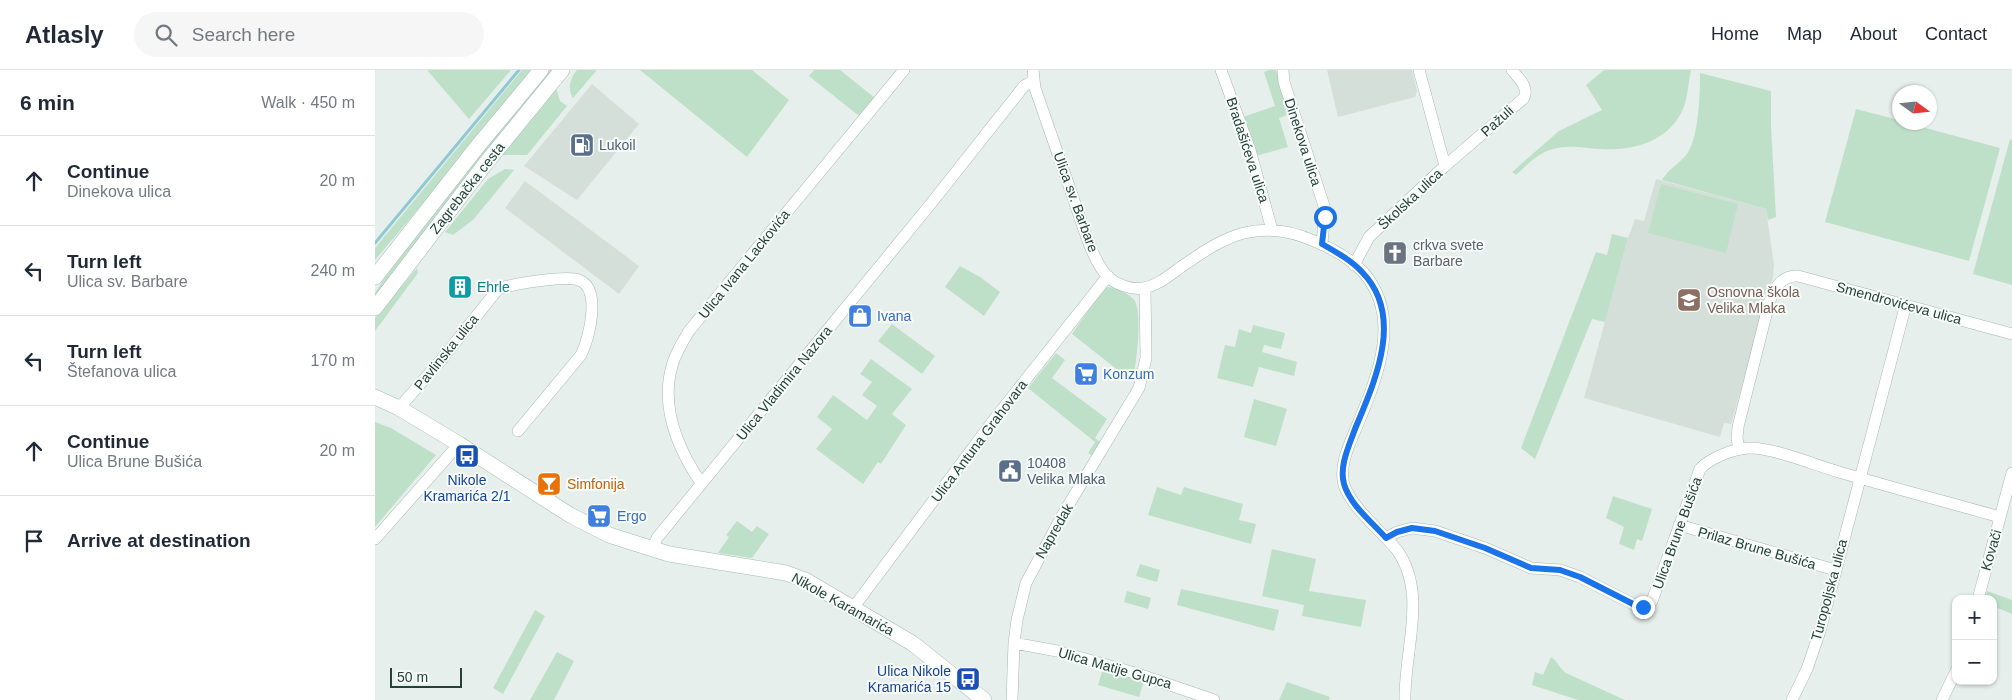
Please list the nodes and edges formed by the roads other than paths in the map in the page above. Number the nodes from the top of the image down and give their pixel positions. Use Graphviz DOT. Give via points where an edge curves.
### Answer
graph roads {
  1 [pos="541,70"];
  2 [pos="562,70"];
  3 [pos="904,70"];
  4 [pos="1221,70"];
  5 [pos="1283,70"];
  6 [pos="1419,70"];
  7 [pos="1512,70"];
  8 [pos="1033,76"];
  9 [pos="1445,166"];
  10 [pos="1272,230"];
  11 [pos="1322,244"];
  12 [pos="1354,265"];
  13 [pos="1108,276"];
  14 [pos="375,277"];
  15 [pos="1145,288"];
  16 [pos="1906,304"];
  17 [pos="375,308"];
  18 [pos="2012,334"];
  19 [pos="375,386"];
  20 [pos="375,397"];
  21 [pos="399,408"];
  22 [pos="518,431"];
  23 [pos="459,444"];
  24 [pos="1739,449"];
  25 [pos="2012,473"];
  26 [pos="1859,478"];
  27 [pos="701,483"];
  28 [pos="2000,517"];
  29 [pos="1679,526"];
  30 [pos="1386,538"];
  31 [pos="375,539"];
  32 [pos="652,550"];
  33 [pos="1835,570"];
  34 [pos="1979,595"];
  35 [pos="853,608"];
  36 [pos="1014,643"];
  37 [pos="1952,679"];
  38 [pos="984,700"];
  39 [pos="1012,700"];
  40 [pos="1214,700"];
  41 [pos="1405,700"];
  42 [pos="1792,700"];
  43 [pos="1942,700"];
  1 -- 14 [label="main road, Zagrebačka cesta"];
  2 -- 17 [label="main road, Zagrebačka cesta" via="480,170"];
  3 -- 27 [label="street, Ulica Ivana Lackovića" via="689,332 679,350 669,379 670,417 679,444"];
  4 -- 10 [label="street, Bradašićeva ulica" via="1250,150"];
  5 -- 11 [label="street, Dinekova ulica" via="1284,82 1325,209"];
  6 -- 9 [label="street, Školska ulica"];
  7 -- 9 [label="street, Pažuli" via="1526,90 1524,98"];
  8 -- 13 [label="street, Ulica sv. Barbare" via="1085,230"];
  8 -- 27 [label="street, Ulica Vladimira Nazora"];
  9 -- 12 [label="street, Školska ulica" via="1369,237"];
  10 -- 11 [label="street" via="1299,234"];
  10 -- 15 [label="street" via="1231,237"];
  11 -- 12 [label="street"];
  12 -- 30 [label="street" via="1380,298 1385,329 1369,398 1347,452 1342,474 1349,496"];
  13 -- 15 [label="street" via="1125,286"];
  13 -- 35 [label="street, Ulica Antuna Grahovara" via="990,424"];
  15 -- 36 [label="street, Napredak" via="1146,358 1139,388 1033,570 1020,604"];
  16 -- 18 [label="street, Smendrovićeva ulica"];
  16 -- 24 [label="street, Smendrovićeva ulica" via="1798,276 1785,278 1776,287 1769,303 1738,427"];
  16 -- 26 [label="street, Turopoljska ulica"];
  19 -- 21 [label="main road"];
  20 -- 21 [label="main road"];
  21 -- 22 [label="street, Pavlinska ulica" via="498,289 565,278 579,280 591,295 586,344 581,355"];
  21 -- 23 [label="main road, Nikole Karamarića"];
  23 -- 31 [label="street"];
  23 -- 32 [label="main road, Nikole Karamarića" via="570,515 609,535"];
  24 -- 26 [label="street, Ulica Brune Bušića" via="1774,452"];
  24 -- 29 [label="street, Ulica Brune Bušića" via="1700,469"];
  25 -- 28 [label="street, Kovači"];
  26 -- 28 [label="street"];
  26 -- 33 [label="street, Turopoljska ulica"];
  27 -- 32 [label="street, Ulica Vladimira Nazora" via="657,538"];
  28 -- 34 [label="street, Kovači"];
  29 -- 30 [label="street, Ulica Brune Bušića" via="1656,591 1648,605 1637,606 1568,572 1531,568 1435,531 1412,528"];
  29 -- 33 [label="street, Prilaz Brune Bušića"];
  30 -- 41 [label="street" via="1403,559 1411,579 1412,623"];
  32 -- 35 [label="main road, Nikole Karamarića" via="786,573 805,580"];
  33 -- 42 [label="street, Turopoljska ulica" via="1820,631"];
  35 -- 38 [label="main road, Nikole Karamarića" via="912,643"];
  36 -- 39 [label="street, Napredak"];
  36 -- 40 [label="street, Ulica Matije Gupca" via="1135,672"];
  37 -- 43 [label="street"];
}
